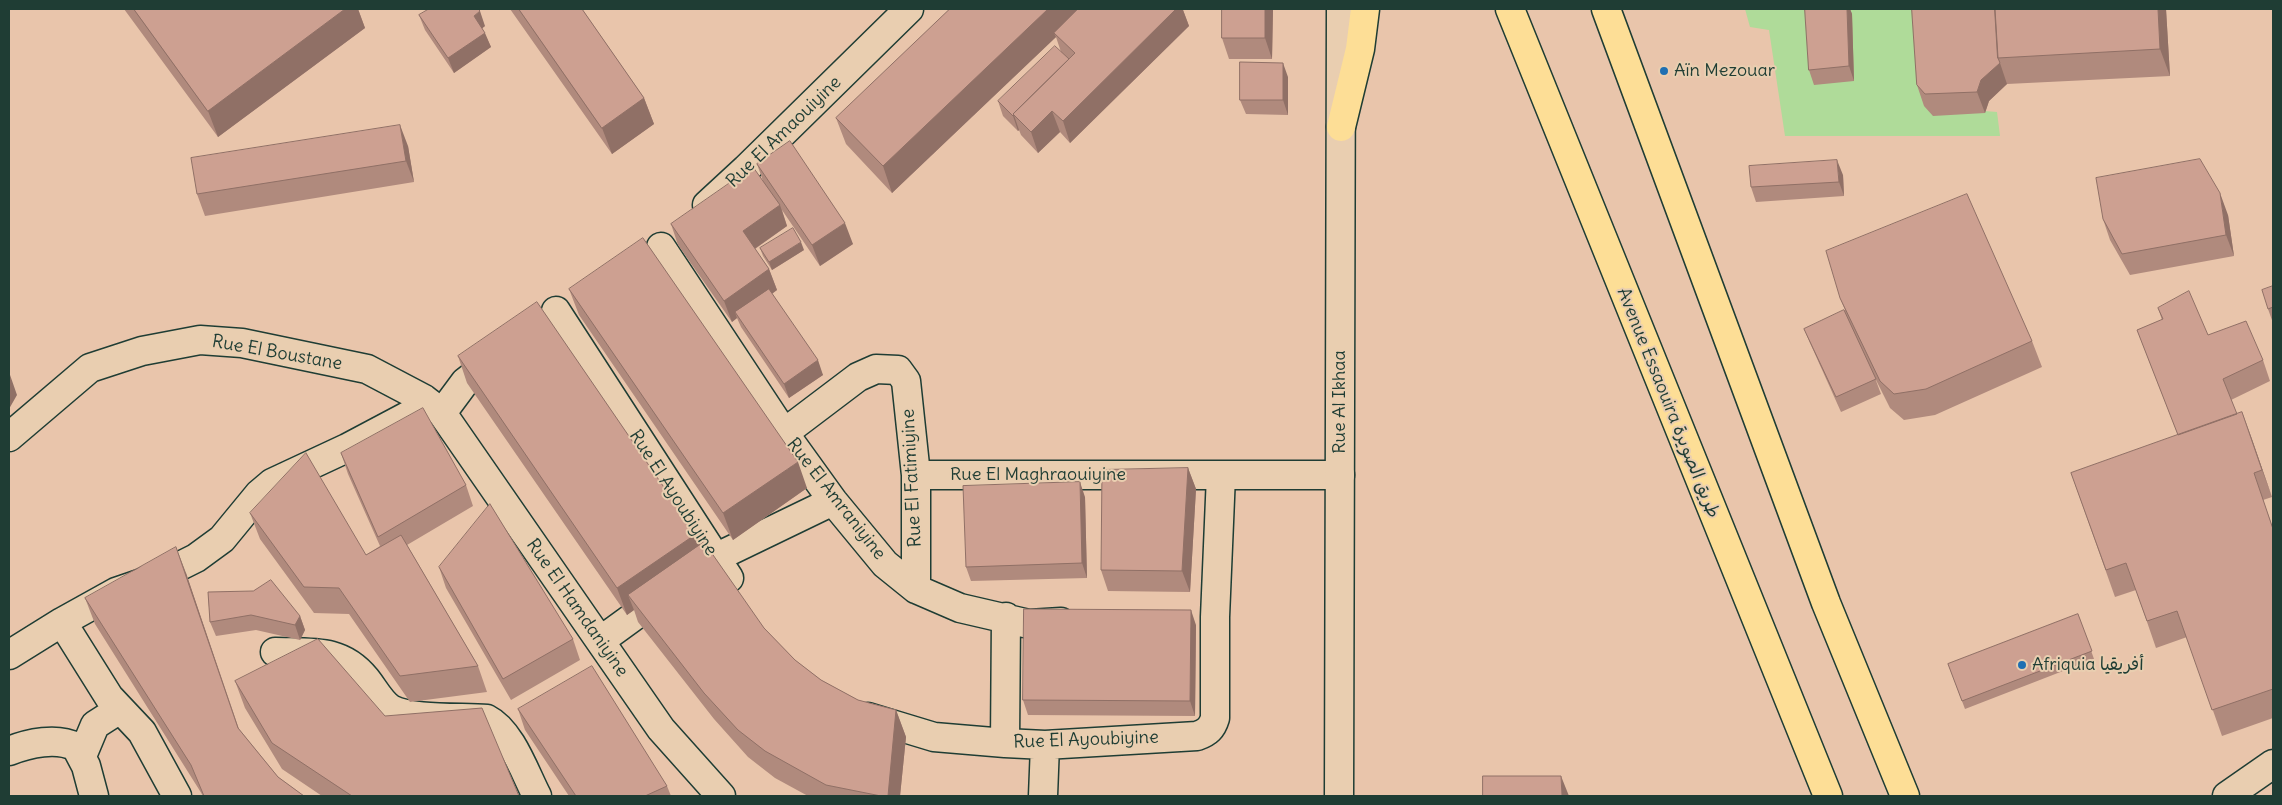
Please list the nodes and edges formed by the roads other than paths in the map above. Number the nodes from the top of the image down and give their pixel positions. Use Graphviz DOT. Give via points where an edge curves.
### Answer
graph roads {
  1 [pos="909,9"];
  2 [pos="1342,9"];
  3 [pos="1365,9"];
  4 [pos="1510,9"];
  5 [pos="1606,9"];
  6 [pos="1341,127"];
  7 [pos="661,247"];
  8 [pos="637,262"];
  9 [pos="580,296"];
  10 [pos="556,311"];
  11 [pos="436,408"];
  12 [pos="784,433"];
  13 [pos="9,437"];
  14 [pos="916,475"];
  15 [pos="1221,475"];
  16 [pos="1340,475"];
  17 [pos="833,501"];
  18 [pos="715,558"];
  19 [pos="916,589"];
  20 [pos="742,596"];
  21 [pos="1006,617"];
  22 [pos="1215,617"];
  23 [pos="1186,618"];
  24 [pos="62,622"];
  25 [pos="1088,622"];
  26 [pos="600,641"];
  27 [pos="275,652"];
  28 [pos="9,655"];
  29 [pos="844,706"];
  30 [pos="120,709"];
  31 [pos="1005,744"];
  32 [pos="1045,745"];
  33 [pos="9,750"];
  34 [pos="82,756"];
  35 [pos="2273,764"];
  36 [pos="94,796"];
  37 [pos="177,796"];
  38 [pos="537,796"];
  39 [pos="721,796"];
  40 [pos="1043,796"];
  41 [pos="1340,796"];
  42 [pos="1828,796"];
  43 [pos="1905,796"];
  44 [pos="2227,796"];
  1 -- 7 [label="street, Rue El Amaouiyine"];
  2 -- 6 [label="street, Rue Al Ikhaa"];
  3 -- 6 [label="main road" via="1360,49"];
  4 -- 42 [label="main road, Avenue Essaouira طريق الصويرة"];
  5 -- 43 [label="main road" via="1826,603"];
  6 -- 16 [label="street, Rue Al Ikhaa"];
  7 -- 8 [label="street, Rue El Amaouiyine"];
  7 -- 12 [label="street, Rue El Amraniyine"];
  9 -- 10 [label="street"];
  10 -- 11 [label="street" via="464,382"];
  10 -- 18 [label="street, Rue El Ayoubiyine"];
  11 -- 13 [label="street, Rue El Boustane" via="367,369 242,343 200,340 142,351 90,368"];
  11 -- 24 [label="street" via="272,483 222,539 196,558 154,579 116,592"];
  11 -- 26 [label="street, Rue El Hamdaniyine"];
  12 -- 14 [label="street, Rue El Fatimiyine" via="858,377 876,369 898,370 906,381"];
  12 -- 17 [label="street, Rue El Amraniyine"];
  14 -- 15 [label="street, Rue El Maghraouiyine"];
  14 -- 19 [label="street, Rue El Fatimiyine"];
  15 -- 16 [label="street, Rue El Maghraouiyine"];
  15 -- 22 [label="street, Rue El Ayoubiyine"];
  16 -- 41 [label="street, Rue Al Ikhaa"];
  17 -- 18 [label="street"];
  17 -- 19 [label="street, Rue El Amraniyine" via="886,564"];
  18 -- 20 [label="street, Rue El Ayoubiyine"];
  18 -- 26 [label="street"];
  19 -- 21 [label="street, Rue El Amraniyine" via="960,608"];
  21 -- 25 [label="street, Rue El Amraniyine" via="1029,624"];
  21 -- 31 [label="street"];
  22 -- 23 [label="street"];
  22 -- 32 [label="street, Rue El Ayoubiyine" via="1215,718 1205,733"];
  24 -- 28 [label="street"];
  24 -- 30 [label="street"];
  26 -- 39 [label="street, Rue El Hamdaniyine" via="661,729"];
  27 -- 38 [label="street" via="332,654 342,658 365,678 390,708 405,714 487,720 497,724"];
  29 -- 31 [label="street, Rue El Ayoubiyine" via="876,721 934,737"];
  30 -- 34 [label="street" via="95,725"];
  30 -- 37 [label="street" via="142,732"];
  31 -- 32 [label="street, Rue El Ayoubiyine"];
  32 -- 40 [label="street"];
  33 -- 34 [label="street" via="58,741 76,747"];
  34 -- 36 [label="street"];
  35 -- 44 [label="street"];
}
